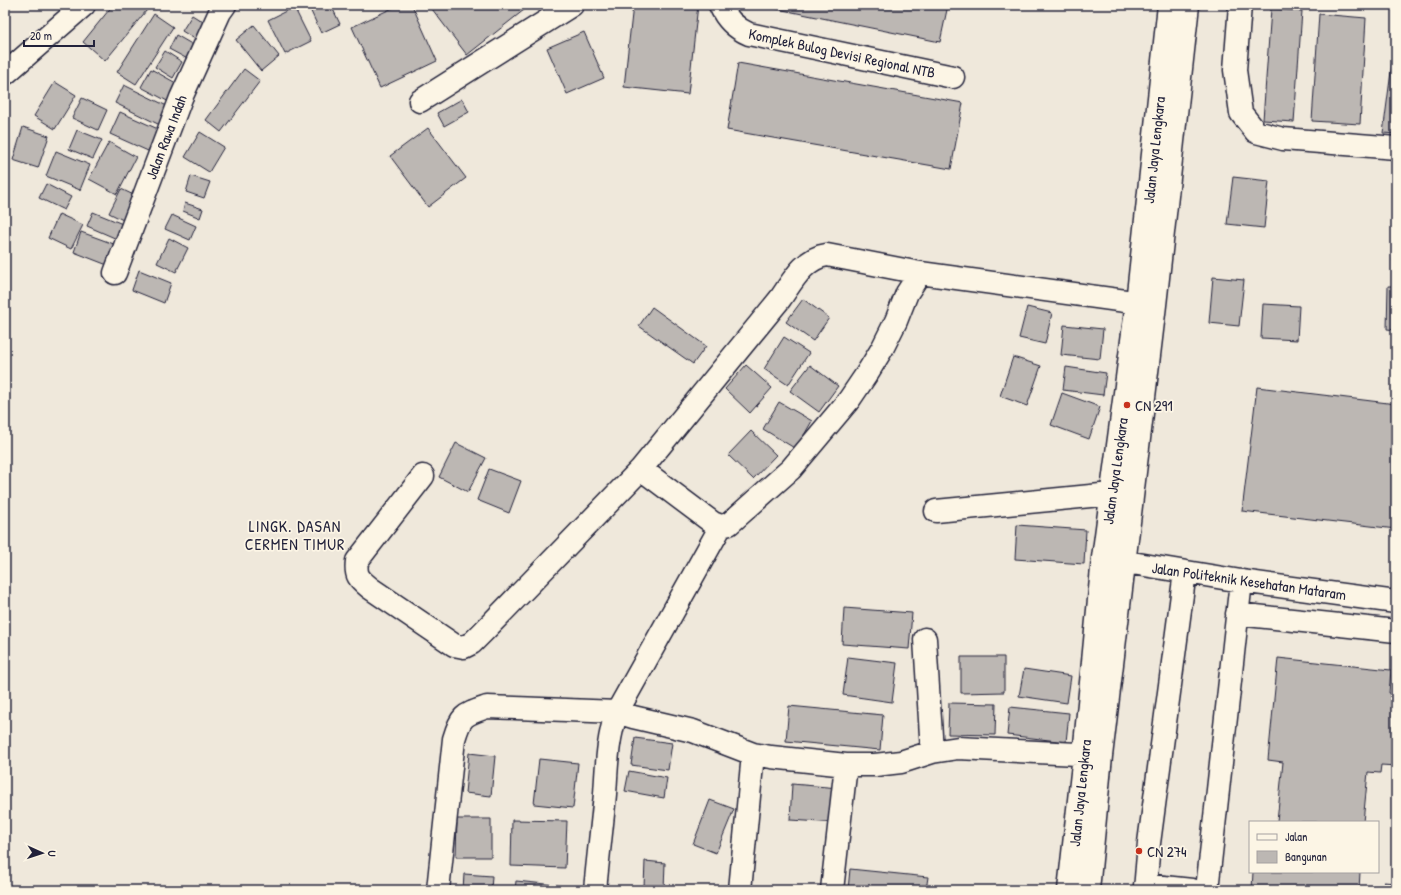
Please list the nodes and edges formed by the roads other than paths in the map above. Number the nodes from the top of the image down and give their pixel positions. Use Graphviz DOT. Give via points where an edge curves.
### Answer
graph roads {
  1 [pos="84,5"];
  2 [pos="572,5"];
  3 [pos="720,5"];
  4 [pos="1169,5"];
  5 [pos="1188,5"];
  6 [pos="1240,5"];
  7 [pos="218,7"];
  8 [pos="5,74"];
  9 [pos="953,77"];
  10 [pos="420,101"];
  11 [pos="1396,148"];
  12 [pos="115,273"];
  13 [pos="920,273"];
  14 [pos="1146,304"];
  15 [pos="640,469"];
  16 [pos="423,476"];
  17 [pos="1111,494"];
  18 [pos="936,511"];
  19 [pos="721,526"];
  20 [pos="1113,560"];
  21 [pos="1185,572"];
  22 [pos="1241,581"];
  23 [pos="1396,602"];
  24 [pos="1237,614"];
  25 [pos="1396,631"];
  26 [pos="925,639"];
  27 [pos="617,712"];
  28 [pos="932,752"];
  29 [pos="753,754"];
  30 [pos="1093,755"];
  31 [pos="846,765"];
  32 [pos="1145,887"];
  33 [pos="438,890"];
  34 [pos="595,890"];
  35 [pos="740,890"];
  36 [pos="832,890"];
  37 [pos="1069,890"];
  38 [pos="1088,890"];
  39 [pos="1192,890"];
  40 [pos="1207,890"];
  1 -- 8 [label="street"];
  2 -- 10 [label="street"];
  3 -- 9 [label="street, Komplek Bulog Devisi Regional NTB" via="726,17 749,34"];
  4 -- 14 [label="street, Jalan Jaya Lengkara"];
  5 -- 14 [label="street, Jalan Jaya Lengkara"];
  6 -- 11 [label="street" via="1235,70 1241,113 1256,132 1283,139"];
  7 -- 12 [label="street, Jalan Rawa Indah"];
  13 -- 14 [label="street"];
  13 -- 15 [label="street" via="827,255 812,260"];
  13 -- 19 [label="street" via="907,293 882,349 849,400 791,469 729,524"];
  14 -- 17 [label="street, Jalan Jaya Lengkara"];
  14 -- 20 [label="street, Jalan Jaya Lengkara"];
  15 -- 16 [label="street" via="483,632 464,647 454,645 370,588 358,576 356,570 357,561"];
  15 -- 19 [label="street" via="698,513"];
  17 -- 18 [label="street"];
  17 -- 20 [label="street, Jalan Jaya Lengkara"];
  19 -- 27 [label="street"];
  20 -- 21 [label="street, Jalan Politeknik Kesehatan Mataram"];
  20 -- 30 [label="street, Jalan Jaya Lengkara"];
  21 -- 22 [label="street, Jalan Politeknik Kesehatan Mataram"];
  21 -- 32 [label="street"];
  22 -- 23 [label="street, Jalan Politeknik Kesehatan Mataram"];
  22 -- 24 [label="street"];
  24 -- 25 [label="street"];
  24 -- 40 [label="street"];
  26 -- 28 [label="street"];
  27 -- 29 [label="street" via="693,731"];
  27 -- 33 [label="street" via="487,707 468,714 458,725 454,739"];
  27 -- 34 [label="street" via="611,729"];
  28 -- 30 [label="street" via="971,748"];
  28 -- 31 [label="street" via="901,762"];
  29 -- 31 [label="street"];
  29 -- 35 [label="street"];
  30 -- 37 [label="street, Jalan Jaya Lengkara"];
  30 -- 38 [label="street, Jalan Jaya Lengkara"];
  31 -- 36 [label="street"];
  32 -- 39 [label="street"];
}
